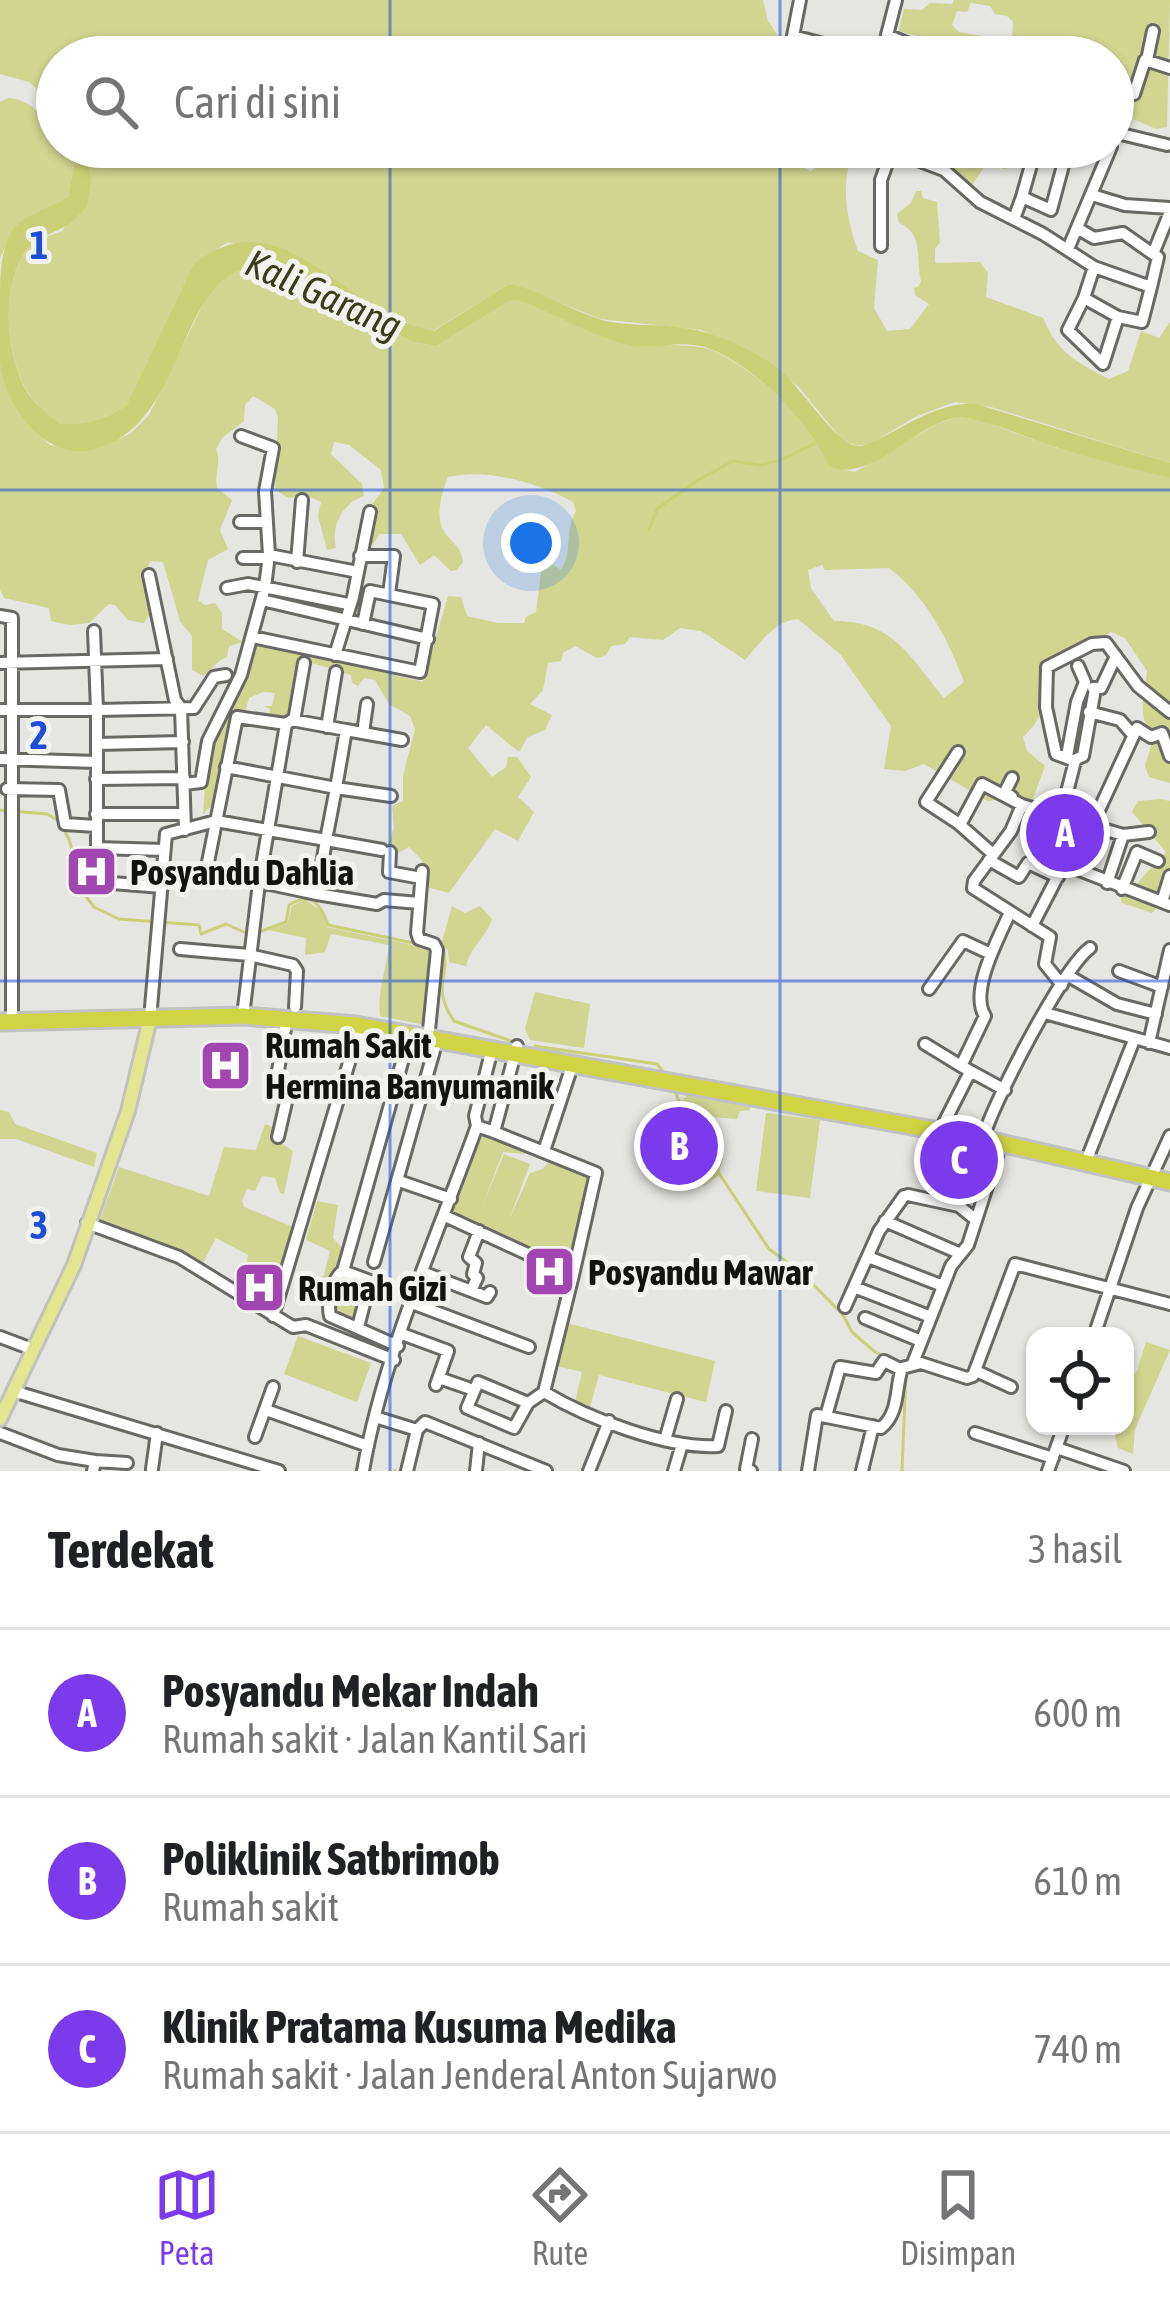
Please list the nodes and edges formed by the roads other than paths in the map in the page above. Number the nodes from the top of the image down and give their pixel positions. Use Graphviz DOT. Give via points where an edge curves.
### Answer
graph roads {
  1 [pos="800,0"];
  2 [pos="896,0"];
  3 [pos="1154,32"];
  4 [pos="887,35"];
  5 [pos="793,36"];
  6 [pos="1147,60"];
  7 [pos="1170,68"];
  8 [pos="1134,94"];
  9 [pos="1134,138"];
  10 [pos="1167,145"];
  11 [pos="885,168"];
  12 [pos="939,168"];
  13 [pos="1030,168"];
  14 [pos="1062,168"];
  15 [pos="1103,168"];
  16 [pos="1092,195"];
  17 [pos="1022,197"];
  18 [pos="1125,206"];
  19 [pos="1170,210"];
  20 [pos="1014,219"];
  21 [pos="1077,228"];
  22 [pos="1123,232"];
  23 [pos="881,246"];
  24 [pos="1068,250"];
  25 [pos="1160,258"];
  26 [pos="1094,267"];
  27 [pos="1151,286"];
  28 [pos="1084,298"];
  29 [pos="1118,317"];
  30 [pos="241,436"];
  31 [pos="302,500"];
  32 [pos="370,512"];
  33 [pos="240,522"];
  34 [pos="266,522"];
  35 [pos="269,556"];
  36 [pos="360,556"];
  37 [pos="243,559"];
  38 [pos="297,562"];
  39 [pos="358,572"];
  40 [pos="149,575"];
  41 [pos="226,588"];
  42 [pos="263,594"];
  43 [pos="389,594"];
  44 [pos="348,604"];
  45 [pos="6,616"];
  46 [pos="344,620"];
  47 [pos="363,624"];
  48 [pos="94,631"];
  49 [pos="253,637"];
  50 [pos="428,639"];
  51 [pos="335,655"];
  52 [pos="1116,656"];
  53 [pos="166,659"];
  54 [pos="94,662"];
  55 [pos="7,663"];
  56 [pos="304,663"];
  57 [pos="1078,666"];
  58 [pos="336,672"];
  59 [pos="226,675"];
  60 [pos="1042,679"];
  61 [pos="1089,687"];
  62 [pos="368,704"];
  63 [pos="181,708"];
  64 [pos="6,710"];
  65 [pos="97,710"];
  66 [pos="1089,712"];
  67 [pos="1170,712"];
  68 [pos="290,722"];
  69 [pos="1050,723"];
  70 [pos="327,727"];
  71 [pos="346,730"];
  72 [pos="1127,731"];
  73 [pos="363,733"];
  74 [pos="402,740"];
  75 [pos="184,742"];
  76 [pos="98,744"];
  77 [pos="958,752"];
  78 [pos="1170,756"];
  79 [pos="6,759"];
  80 [pos="1063,759"];
  81 [pos="97,762"];
  82 [pos="226,767"];
  83 [pos="278,778"];
  84 [pos="1012,778"];
  85 [pos="96,779"];
  86 [pos="184,781"];
  87 [pos="336,788"];
  88 [pos="9,790"];
  89 [pos="391,796"];
  90 [pos="1020,804"];
  91 [pos="184,814"];
  92 [pos="8,815"];
  93 [pos="96,820"];
  94 [pos="216,820"];
  95 [pos="1075,821"];
  96 [pos="1093,823"];
  97 [pos="960,825"];
  98 [pos="268,829"];
  99 [pos="185,830"];
  100 [pos="1149,832"];
  101 [pos="1123,835"];
  102 [pos="326,840"];
  103 [pos="97,848"];
  104 [pos="164,850"];
  105 [pos="991,857"];
  106 [pos="1158,861"];
  107 [pos="1064,864"];
  108 [pos="6,872"];
  109 [pos="1170,876"];
  110 [pos="1058,877"];
  111 [pos="260,883"];
  112 [pos="1107,883"];
  113 [pos="162,886"];
  114 [pos="1122,889"];
  115 [pos="317,894"];
  116 [pos="419,903"];
  117 [pos="1166,903"];
  118 [pos="1010,912"];
  119 [pos="7,920"];
  120 [pos="1031,926"];
  121 [pos="179,949"];
  122 [pos="1090,949"];
  123 [pos="1170,950"];
  124 [pos="991,954"];
  125 [pos="249,956"];
  126 [pos="1119,971"];
  127 [pos="1166,979"];
  128 [pos="1064,980"];
  129 [pos="929,989"];
  130 [pos="243,1011"];
  131 [pos="291,1012"];
  132 [pos="1045,1013"];
  133 [pos="1156,1014"];
  134 [pos="152,1015"];
  135 [pos="6,1017"];
  136 [pos="360,1026"];
  137 [pos="410,1034"];
  138 [pos="433,1035"];
  139 [pos="1134,1040"];
  140 [pos="1149,1043"];
  141 [pos="925,1044"];
  142 [pos="1170,1048"];
  143 [pos="492,1049"];
  144 [pos="517,1050"];
  145 [pos="573,1063"];
  146 [pos="965,1069"];
  147 [pos="669,1077"];
  148 [pos="1005,1090"];
  149 [pos="919,1122"];
  150 [pos="944,1123"];
  151 [pos="477,1126"];
  152 [pos="494,1132"];
  153 [pos="984,1135"];
  154 [pos="1170,1136"];
  155 [pos="278,1137"];
  156 [pos="1001,1143"];
  157 [pos="544,1151"];
  158 [pos="1089,1154"];
  159 [pos="1160,1173"];
  160 [pos="399,1180"];
  161 [pos="1170,1182"];
  162 [pos="451,1198"];
  163 [pos="445,1216"];
  164 [pos="975,1219"];
  165 [pos="885,1221"];
  166 [pos="88,1223"];
  167 [pos="479,1231"];
  168 [pos="961,1254"];
  169 [pos="868,1257"];
  170 [pos="374,1262"];
  171 [pos="343,1271"];
  172 [pos="422,1272"];
  173 [pos="573,1275"];
  174 [pos="370,1281"];
  175 [pos="943,1286"];
  176 [pos="854,1287"];
  177 [pos="1111,1290"];
  178 [pos="471,1291"];
  179 [pos="490,1292"];
  180 [pos="412,1300"];
  181 [pos="1170,1304"];
  182 [pos="845,1307"];
  183 [pos="273,1316"];
  184 [pos="931,1317"];
  185 [pos="865,1318"];
  186 [pos="1097,1327"];
  187 [pos="358,1328"];
  188 [pos="0,1336"];
  189 [pos="400,1340"];
  190 [pos="921,1342"];
  191 [pos="529,1347"];
  192 [pos="32,1348"];
  193 [pos="394,1360"];
  194 [pos="906,1366"];
  195 [pos="976,1371"];
  196 [pos="273,1387"];
  197 [pos="1012,1387"];
  198 [pos="468,1388"];
  199 [pos="13,1391"];
  200 [pos="544,1392"];
  201 [pos="677,1399"];
  202 [pos="528,1403"];
  203 [pos="266,1410"];
  204 [pos="726,1411"];
  205 [pos="826,1415"];
  206 [pos="375,1416"];
  207 [pos="0,1419"];
  208 [pos="609,1421"];
  209 [pos="873,1426"];
  210 [pos="418,1428"];
  211 [pos="0,1432"];
  212 [pos="157,1433"];
  213 [pos="974,1433"];
  214 [pos="256,1437"];
  215 [pos="752,1439"];
  216 [pos="665,1440"];
  217 [pos="479,1443"];
  218 [pos="682,1444"];
  219 [pos="368,1446"];
  220 [pos="223,1454"];
  221 [pos="58,1455"];
  222 [pos="512,1456"];
  223 [pos="1052,1459"];
  224 [pos="127,1462"];
  225 [pos="94,1466"];
  226 [pos="257,1467"];
  227 [pos="152,1469"];
  228 [pos="408,1469"];
  229 [pos="52,1470"];
  230 [pos="544,1470"];
  231 [pos="748,1470"];
  232 [pos="221,1471"];
  233 [pos="279,1471"];
  234 [pos="363,1471"];
  235 [pos="426,1471"];
  236 [pos="476,1471"];
  237 [pos="510,1471"];
  238 [pos="590,1471"];
  239 [pos="674,1471"];
  240 [pos="808,1471"];
  241 [pos="862,1471"];
  242 [pos="1124,1471"];
  1 -- 5 [label="street"];
  2 -- 4 [label="street"];
  3 -- 6 [label="street"];
  6 -- 7 [label="street"];
  6 -- 8 [label="street"];
  9 -- 10 [label="street"];
  11 -- 23 [label="street"];
  12 -- 20 [label="street"];
  13 -- 17 [label="street"];
  14 -- 17 [label="street" via="1051,210"];
  15 -- 16 [label="street"];
  16 -- 18 [label="street"];
  16 -- 21 [label="street"];
  17 -- 20 [label="street"];
  18 -- 19 [label="street"];
  18 -- 22 [label="street"];
  19 -- 25 [label="street"];
  20 -- 24 [label="street"];
  21 -- 22 [label="street" via="1094,238"];
  21 -- 24 [label="street"];
  22 -- 25 [label="street"];
  24 -- 26 [label="street"];
  25 -- 27 [label="street"];
  26 -- 27 [label="street"];
  26 -- 28 [label="street"];
  27 -- 29 [label="street" via="1142,322"];
  28 -- 29 [label="street"];
  28 -- 29 [label="street" via="1067,330 1102,364"];
  30 -- 34 [label="street" via="274,444"];
  31 -- 38 [label="street"];
  32 -- 36 [label="street"];
  33 -- 34 [label="street"];
  34 -- 35 [label="street"];
  35 -- 37 [label="street"];
  35 -- 38 [label="street"];
  35 -- 42 [label="street"];
  36 -- 39 [label="street"];
  36 -- 43 [label="street" via="394,556"];
  38 -- 39 [label="street"];
  39 -- 44 [label="street"];
  40 -- 53 [label="street"];
  41 -- 42 [label="street" via="248,584"];
  42 -- 44 [label="street"];
  42 -- 46 [label="street"];
  42 -- 49 [label="street"];
  43 -- 47 [label="street" via="370,590"];
  43 -- 50 [label="street" via="433,604"];
  44 -- 46 [label="street"];
  45 -- 55 [label="street"];
  46 -- 47 [label="street"];
  46 -- 51 [label="street"];
  47 -- 50 [label="street"];
  48 -- 54 [label="street"];
  49 -- 51 [label="street"];
  49 -- 86 [label="street" via="210,736 201,782"];
  50 -- 51 [label="street" via="419,673"];
  52 -- 61 [label="street" via="1101,688"];
  52 -- 67 [label="street"];
  52 -- 69 [label="street" via="1098,642 1047,667"];
  53 -- 54 [label="street"];
  53 -- 63 [label="street"];
  54 -- 55 [label="street"];
  54 -- 65 [label="street"];
  55 -- 64 [label="street"];
  56 -- 68 [label="street"];
  57 -- 61 [label="street"];
  58 -- 70 [label="street"];
  59 -- 63 [label="street" via="214,677 197,707"];
  60 -- 69 [label="street"];
  61 -- 66 [label="street"];
  61 -- 80 [label="street"];
  62 -- 73 [label="street"];
  63 -- 65 [label="street"];
  63 -- 75 [label="street"];
  64 -- 65 [label="street"];
  64 -- 79 [label="street"];
  65 -- 76 [label="street"];
  66 -- 72 [label="street" via="1120,720"];
  66 -- 80 [label="street" via="1083,756"];
  68 -- 70 [label="street"];
  68 -- 82 [label="street" via="237,717"];
  68 -- 83 [label="street"];
  69 -- 80 [label="street"];
  70 -- 71 [label="street"];
  71 -- 73 [label="street"];
  71 -- 87 [label="street"];
  72 -- 78 [label="street" via="1162,733"];
  72 -- 96 [label="street"];
  73 -- 74 [label="street"];
  75 -- 76 [label="street"];
  75 -- 86 [label="street"];
  76 -- 81 [label="street"];
  77 -- 97 [label="street" via="926,802"];
  79 -- 81 [label="street"];
  79 -- 88 [label="street"];
  80 -- 95 [label="street"];
  81 -- 85 [label="street"];
  82 -- 83 [label="street"];
  82 -- 94 [label="street"];
  83 -- 87 [label="street"];
  83 -- 98 [label="street"];
  84 -- 90 [label="street" via="1005,793"];
  85 -- 86 [label="street"];
  85 -- 93 [label="street"];
  86 -- 91 [label="street"];
  87 -- 89 [label="street"];
  87 -- 102 [label="street"];
  88 -- 92 [label="street"];
  88 -- 93 [label="street" via="59,790 65,824"];
  90 -- 95 [label="street"];
  90 -- 97 [label="street" via="982,784"];
  90 -- 105 [label="street"];
  91 -- 93 [label="street"];
  91 -- 99 [label="street"];
  92 -- 108 [label="street"];
  93 -- 103 [label="street"];
  94 -- 98 [label="street"];
  94 -- 99 [label="street"];
  94 -- 111 [label="street" via="209,871"];
  95 -- 96 [label="street"];
  95 -- 107 [label="street"];
  96 -- 101 [label="street"];
  97 -- 105 [label="street"];
  98 -- 102 [label="street"];
  98 -- 111 [label="street"];
  99 -- 104 [label="street" via="166,834"];
  100 -- 101 [label="street"];
  101 -- 112 [label="street"];
  102 -- 115 [label="street"];
  102 -- 116 [label="street" via="386,851 387,871 422,874"];
  103 -- 104 [label="street"];
  103 -- 113 [label="street" via="100,882"];
  104 -- 113 [label="street"];
  105 -- 110 [label="street" via="1019,877 1028,863"];
  105 -- 118 [label="street" via="973,888"];
  106 -- 114 [label="street" via="1136,853"];
  107 -- 110 [label="street"];
  107 -- 112 [label="street"];
  108 -- 119 [label="street"];
  109 -- 117 [label="street"];
  110 -- 120 [label="street"];
  111 -- 115 [label="street"];
  111 -- 125 [label="street"];
  112 -- 114 [label="street"];
  113 -- 134 [label="street"];
  114 -- 117 [label="street"];
  115 -- 116 [label="street"];
  116 -- 138 [label="street" via="419,939 437,950"];
  118 -- 120 [label="street"];
  118 -- 124 [label="street"];
  119 -- 135 [label="street"];
  120 -- 128 [label="street" via="1050,938 1045,964"];
  121 -- 125 [label="street"];
  122 -- 128 [label="street"];
  123 -- 127 [label="street"];
  124 -- 129 [label="street" via="962,942"];
  124 -- 146 [label="street" via="979,993 985,1017"];
  125 -- 130 [label="street"];
  125 -- 131 [label="street" via="296,967"];
  126 -- 127 [label="street"];
  127 -- 133 [label="street"];
  128 -- 132 [label="street"];
  128 -- 133 [label="street"];
  130 -- 131 [label="highway"];
  130 -- 134 [label="highway"];
  131 -- 136 [label="highway"];
  131 -- 138 [label="highway"];
  131 -- 155 [label="street" via="277,1076 289,1089"];
  132 -- 139 [label="street"];
  132 -- 148 [label="street"];
  133 -- 140 [label="street"];
  134 -- 135 [label="highway"];
  134 -- 166 [label="main road"];
  136 -- 137 [label="highway"];
  136 -- 183 [label="street"];
  137 -- 138 [label="highway"];
  137 -- 171 [label="street"];
  138 -- 143 [label="highway"];
  138 -- 144 [label="highway"];
  138 -- 160 [label="street"];
  139 -- 140 [label="street"];
  139 -- 158 [label="street"];
  140 -- 142 [label="street"];
  141 -- 146 [label="street"];
  143 -- 144 [label="highway"];
  143 -- 151 [label="street"];
  144 -- 145 [label="highway"];
  144 -- 147 [label="highway"];
  144 -- 152 [label="street"];
  145 -- 147 [label="highway"];
  145 -- 157 [label="street"];
  146 -- 148 [label="street"];
  146 -- 150 [label="street"];
  147 -- 149 [label="highway"];
  148 -- 153 [label="street"];
  149 -- 150 [label="highway"];
  149 -- 153 [label="highway"];
  150 -- 153 [label="highway"];
  151 -- 152 [label="street"];
  151 -- 162 [label="street"];
  152 -- 157 [label="street"];
  153 -- 156 [label="highway"];
  153 -- 158 [label="highway"];
  154 -- 159 [label="street"];
  156 -- 159 [label="highway"];
  156 -- 164 [label="street"];
  157 -- 173 [label="street" via="596,1174"];
  158 -- 159 [label="highway"];
  159 -- 161 [label="highway"];
  159 -- 177 [label="street" via="1137,1208"];
  160 -- 162 [label="street"];
  160 -- 170 [label="street"];
  162 -- 163 [label="street"];
  163 -- 167 [label="street"];
  163 -- 172 [label="street"];
  164 -- 165 [label="street" via="958,1207 906,1196"];
  164 -- 168 [label="street"];
  165 -- 168 [label="street"];
  165 -- 169 [label="street"];
  166 -- 183 [label="street" via="179,1257"];
  166 -- 192 [label="main road"];
  167 -- 173 [label="street"];
  167 -- 178 [label="street" via="469,1257 477,1278"];
  168 -- 175 [label="street"];
  169 -- 175 [label="street"];
  169 -- 176 [label="street"];
  171 -- 174 [label="street"];
  171 -- 187 [label="street" via="328,1314"];
  172 -- 178 [label="street"];
  172 -- 180 [label="street"];
  173 -- 200 [label="street"];
  174 -- 180 [label="street"];
  174 -- 187 [label="street"];
  175 -- 184 [label="street"];
  176 -- 182 [label="street"];
  176 -- 184 [label="street"];
  177 -- 181 [label="street"];
  177 -- 186 [label="street"];
  177 -- 195 [label="street" via="1016,1264"];
  178 -- 179 [label="street"];
  180 -- 189 [label="street"];
  180 -- 191 [label="street"];
  183 -- 193 [label="street"];
  184 -- 190 [label="street"];
  185 -- 190 [label="street"];
  187 -- 189 [label="street"];
  188 -- 192 [label="street"];
  189 -- 193 [label="street"];
  189 -- 198 [label="street" via="448,1351 438,1382"];
  190 -- 194 [label="street"];
  192 -- 199 [label="main road"];
  193 -- 206 [label="street"];
  194 -- 195 [label="street" via="967,1378"];
  194 -- 205 [label="street" via="840,1367"];
  194 -- 209 [label="street" via="889,1421"];
  195 -- 197 [label="street"];
  196 -- 203 [label="street"];
  199 -- 207 [label="main road"];
  199 -- 212 [label="street"];
  200 -- 202 [label="street"];
  200 -- 208 [label="street"];
  201 -- 216 [label="street"];
  202 -- 202 [label="street" via="512,1428 466,1406 478,1382"];
  203 -- 214 [label="street"];
  203 -- 219 [label="street"];
  204 -- 218 [label="street" via="718,1446"];
  205 -- 209 [label="street"];
  205 -- 240 [label="street" via="814,1420"];
  206 -- 210 [label="street"];
  206 -- 219 [label="street"];
  208 -- 216 [label="street"];
  208 -- 238 [label="street"];
  209 -- 241 [label="street"];
  210 -- 217 [label="street" via="427,1422"];
  210 -- 228 [label="street"];
  211 -- 221 [label="street"];
  212 -- 220 [label="street"];
  212 -- 227 [label="street"];
  213 -- 223 [label="street"];
  215 -- 231 [label="street"];
  216 -- 218 [label="street"];
  217 -- 222 [label="street"];
  217 -- 236 [label="street"];
  218 -- 239 [label="street"];
  219 -- 234 [label="street"];
  220 -- 226 [label="street"];
  220 -- 232 [label="street"];
  221 -- 225 [label="street"];
  221 -- 229 [label="street"];
  222 -- 230 [label="street"];
  222 -- 237 [label="street"];
  223 -- 242 [label="street"];
  224 -- 225 [label="street"];
  226 -- 233 [label="street"];
  228 -- 235 [label="street"];
}
